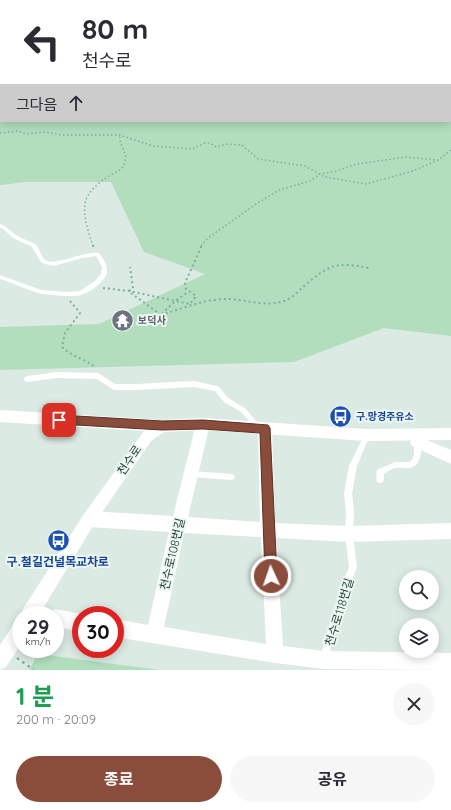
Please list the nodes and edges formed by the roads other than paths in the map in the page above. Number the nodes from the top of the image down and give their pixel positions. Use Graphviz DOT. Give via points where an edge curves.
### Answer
graph roads {
  1 [pos="0,226"];
  2 [pos="0,277"];
  3 [pos="27,379"];
  4 [pos="0,416"];
  5 [pos="203,424"];
  6 [pos="162,426"];
  7 [pos="262,428"];
  8 [pos="451,434"];
  9 [pos="367,435"];
  10 [pos="417,438"];
  11 [pos="451,457"];
  12 [pos="189,474"];
  13 [pos="231,477"];
  14 [pos="380,480"];
  15 [pos="89,520"];
  16 [pos="179,525"];
  17 [pos="268,530"];
  18 [pos="451,531"];
  19 [pos="349,534"];
  20 [pos="36,606"];
  21 [pos="124,629"];
  22 [pos="154,634"];
  23 [pos="12,643"];
  24 [pos="275,654"];
  25 [pos="324,660"];
  26 [pos="0,661"];
  27 [pos="451,662"];
  1 -- 2 [label="lane" via="34,246 47,263 54,264 97,254 105,269 103,278 81,293 72,294 44,292"];
  3 -- 7 [label="lane" via="57,375 98,376 114,387 194,384 217,389 226,400 243,410"];
  4 -- 6 [label="street"];
  5 -- 6 [label="street"];
  5 -- 7 [label="street"];
  5 -- 12 [label="street, 천수로108번길"];
  6 -- 15 [label="street, 천수로" via="146,437"];
  7 -- 9 [label="street"];
  7 -- 17 [label="street"];
  8 -- 10 [label="street"];
  9 -- 10 [label="street"];
  9 -- 19 [label="lane, 천수로118번길" via="353,466 348,493"];
  10 -- 11 [label="street"];
  10 -- 14 [label="lane" via="417,457 412,465 397,465 385,469 380,472"];
  12 -- 13 [label="lane"];
  12 -- 16 [label="street, 천수로108번길"];
  15 -- 16 [label="street"];
  15 -- 20 [label="street, 천수로"];
  16 -- 17 [label="street"];
  16 -- 22 [label="street, 천수로108번길"];
  17 -- 19 [label="street"];
  17 -- 24 [label="street"];
  18 -- 19 [label="street"];
  19 -- 25 [label="lane, 천수로118번길" via="353,567 341,598"];
  21 -- 22 [label="street"];
  22 -- 24 [label="street"];
  23 -- 26 [label="street, 천수로"];
  24 -- 25 [label="street"];
  25 -- 27 [label="street, 천수로118번길"];
}
